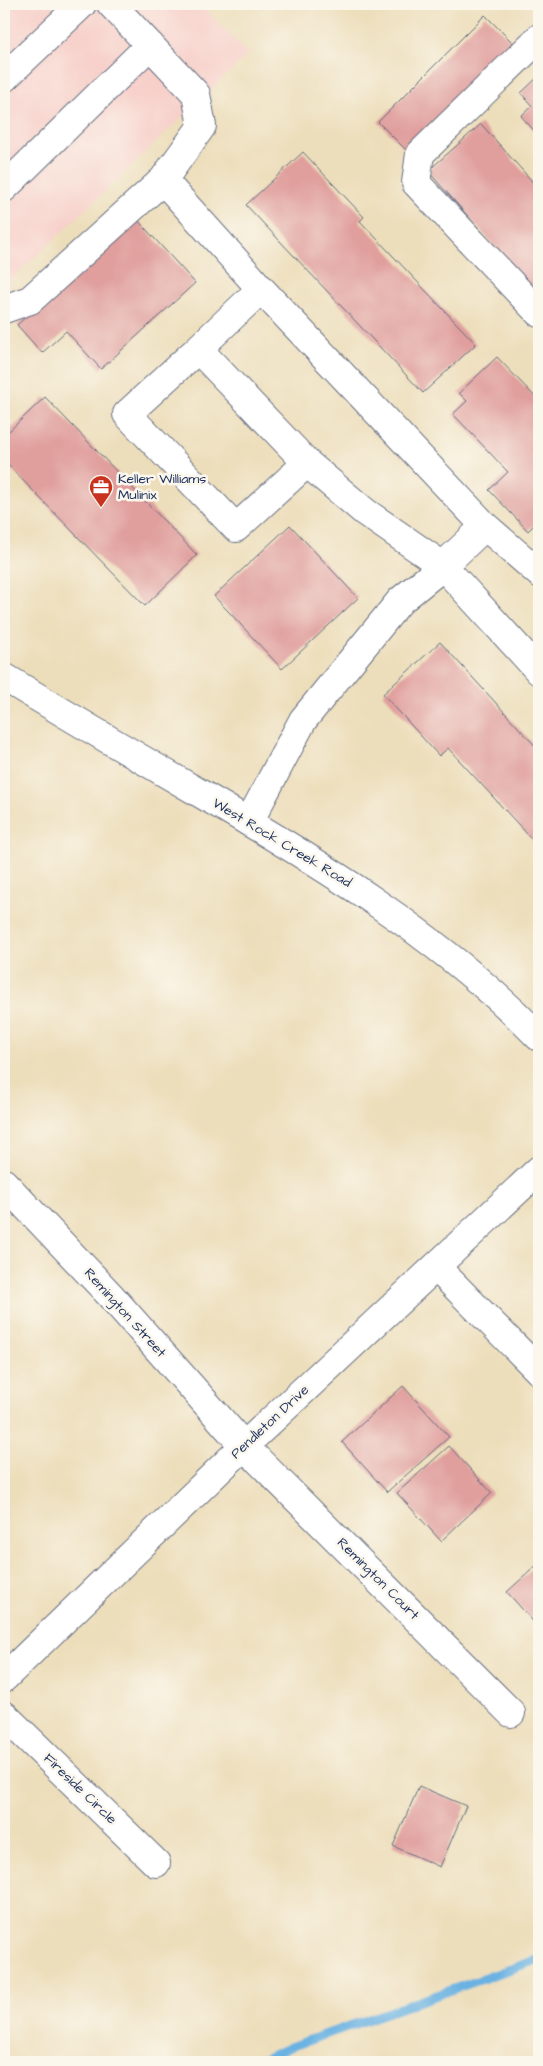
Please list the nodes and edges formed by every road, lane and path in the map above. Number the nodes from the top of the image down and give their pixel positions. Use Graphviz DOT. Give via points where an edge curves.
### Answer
graph roads {
  1 [pos="82,4"];
  2 [pos="112,4"];
  3 [pos="539,38"];
  4 [pos="150,45"];
  5 [pos="4,78"];
  6 [pos="163,180"];
  7 [pos="4,188"];
  8 [pos="261,289"];
  9 [pos="4,309"];
  10 [pos="539,313"];
  11 [pos="198,349"];
  12 [pos="307,463"];
  13 [pos="485,526"];
  14 [pos="443,566"];
  15 [pos="539,573"];
  16 [pos="539,671"];
  17 [pos="4,677"];
  18 [pos="249,822"];
  19 [pos="539,1037"];
  20 [pos="539,1170"];
  21 [pos="4,1183"];
  22 [pos="437,1268"];
  23 [pos="539,1371"];
  24 [pos="244,1446"];
  25 [pos="4,1678"];
  26 [pos="511,1713"];
  27 [pos="4,1715"];
  28 [pos="156,1863"];
  1 -- 5 [label="street"];
  2 -- 4 [label="street"];
  3 -- 10 [label="street" via="420,154 416,183"];
  4 -- 6 [label="street" via="196,94 202,126"];
  4 -- 7 [label="street"];
  6 -- 8 [label="street"];
  6 -- 9 [label="street" via="30,300"];
  8 -- 11 [label="street"];
  8 -- 13 [label="street"];
  11 -- 12 [label="street"];
  11 -- 12 [label="street" via="127,414 236,528"];
  12 -- 14 [label="street" via="365,512"];
  13 -- 14 [label="street"];
  13 -- 15 [label="street"];
  14 -- 16 [label="street"];
  14 -- 18 [label="street" via="400,601 303,720"];
  17 -- 18 [label="street, West Rock Creek Road"];
  18 -- 19 [label="street, West Rock Creek Road" via="384,906 472,974"];
  20 -- 22 [label="street, Pendleton Drive"];
  21 -- 24 [label="street, Remington Street" via="110,1295"];
  22 -- 23 [label="street"];
  22 -- 24 [label="street, Pendleton Drive"];
  24 -- 25 [label="street, Pendleton Drive"];
  24 -- 26 [label="street, Remington Court"];
  27 -- 28 [label="street, Fireside Circle"];
}
